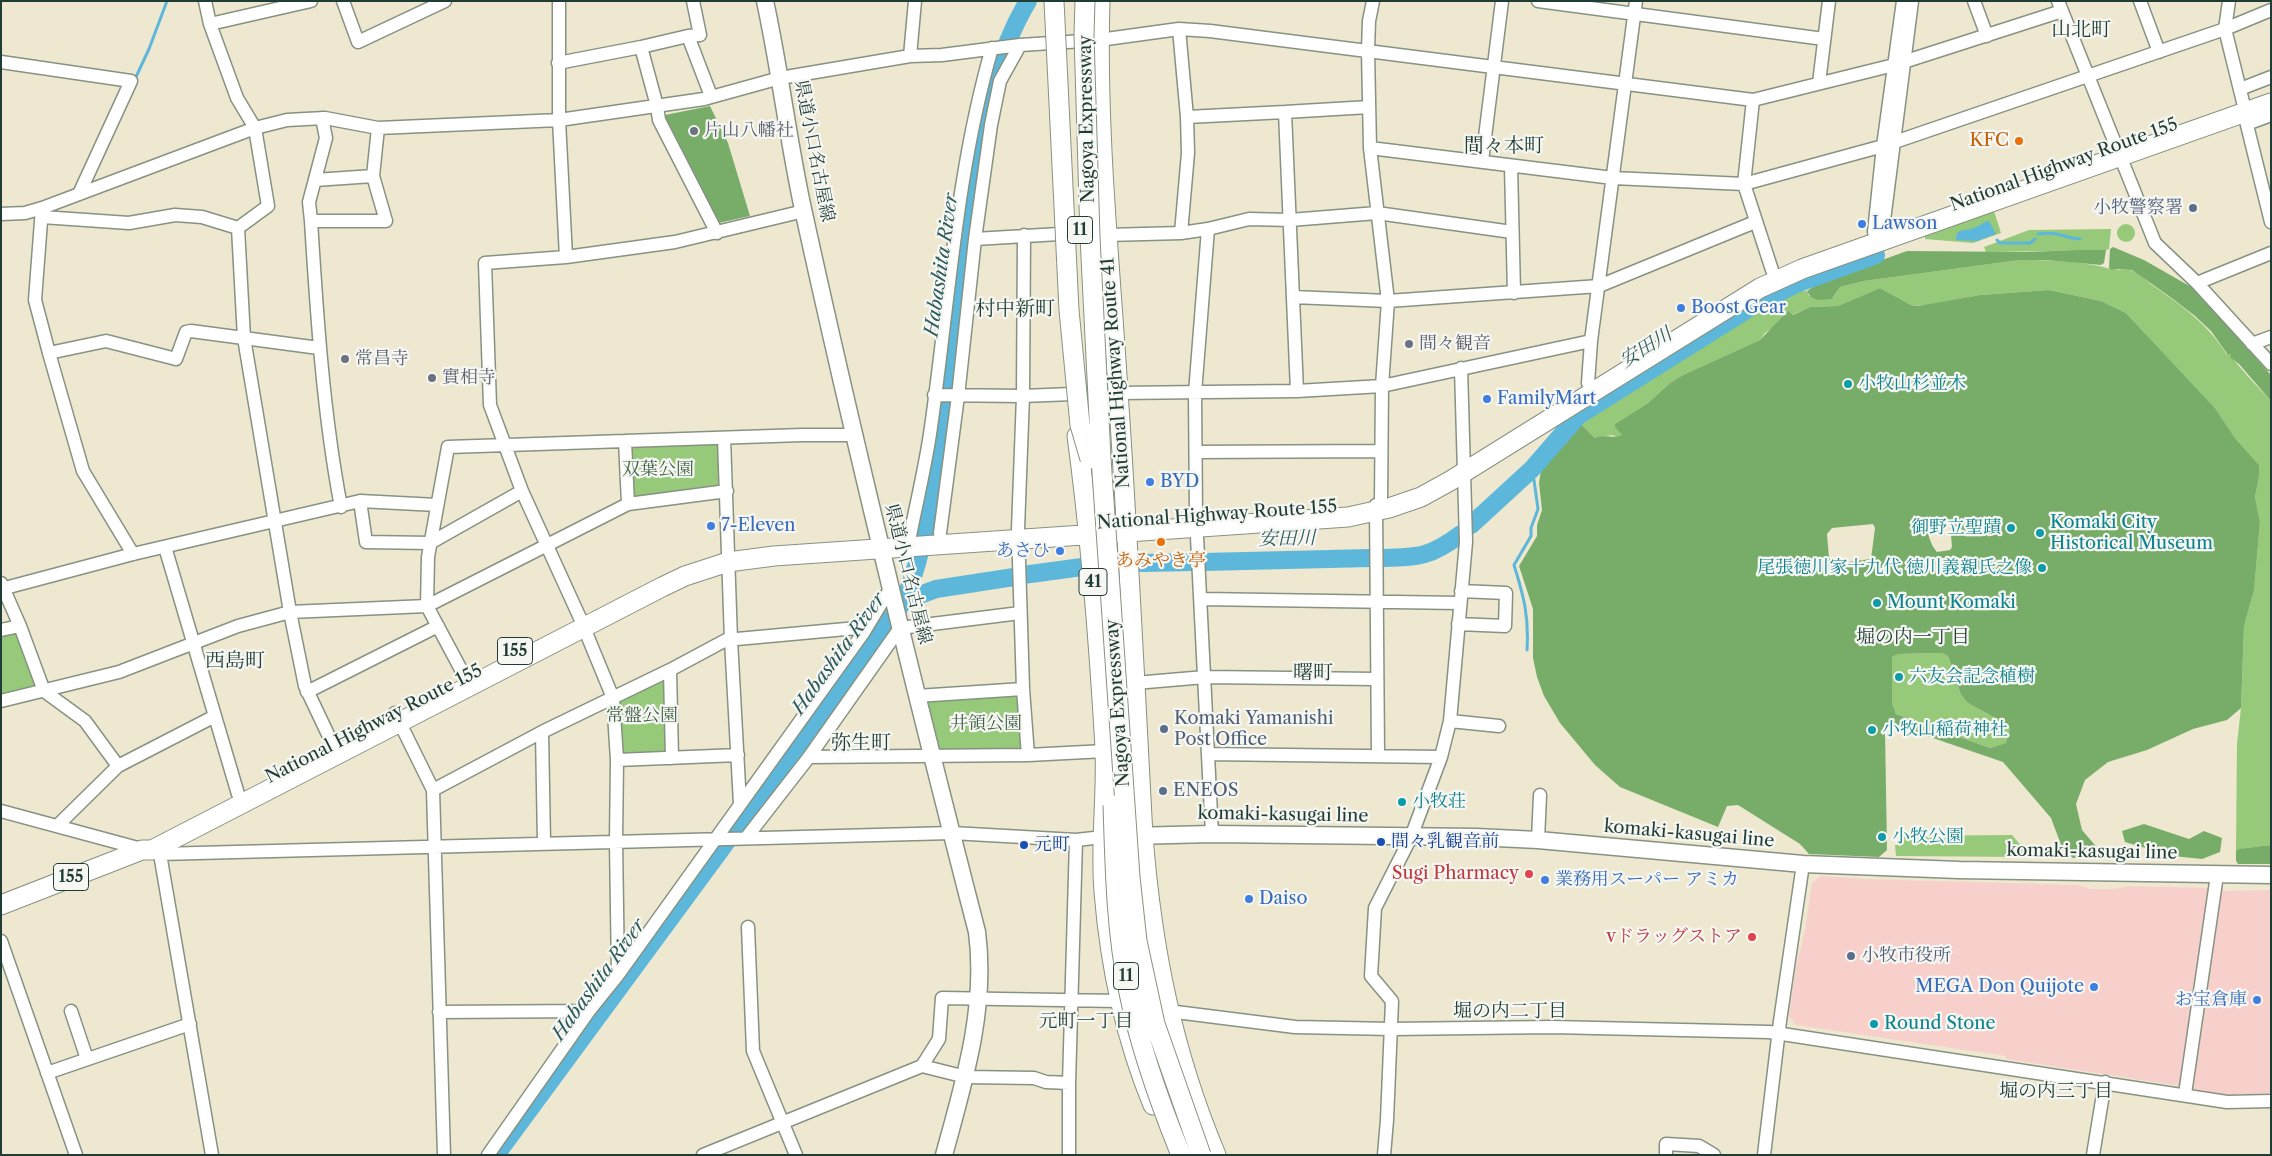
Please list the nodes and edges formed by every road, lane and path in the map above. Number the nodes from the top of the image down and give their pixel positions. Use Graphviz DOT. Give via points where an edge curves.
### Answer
graph roads {
  1 [pos="206,1"];
  2 [pos="311,1"];
  3 [pos="343,1"];
  4 [pos="445,1"];
  5 [pos="559,1"];
  6 [pos="693,1"];
  7 [pos="765,1"];
  8 [pos="915,1"];
  9 [pos="1054,1"];
  10 [pos="1076,1"];
  11 [pos="1085,1"];
  12 [pos="1098,1"];
  13 [pos="1373,1"];
  14 [pos="1502,1"];
  15 [pos="1538,1"];
  16 [pos="1829,1"];
  17 [pos="1903,1"];
  18 [pos="1912,1"];
  19 [pos="1974,1"];
  20 [pos="2140,1"];
  21 [pos="2229,1"];
  22 [pos="2060,6"];
  23 [pos="1635,7"];
  24 [pos="2271,10"];
  25 [pos="210,24"];
  26 [pos="1179,29"];
  27 [pos="2225,29"];
  28 [pos="688,36"];
  29 [pos="1987,36"];
  30 [pos="1824,39"];
  31 [pos="1099,40"];
  32 [pos="1051,43"];
  33 [pos="1020,45"];
  34 [pos="641,47"];
  35 [pos="992,48"];
  36 [pos="1368,51"];
  37 [pos="2159,52"];
  38 [pos="910,56"];
  39 [pos="1,62"];
  40 [pos="558,63"];
  41 [pos="1899,63"];
  42 [pos="1493,66"];
  43 [pos="2088,75"];
  44 [pos="2271,77"];
  45 [pos="780,78"];
  46 [pos="1819,83"];
  47 [pos="1625,84"];
  48 [pos="2271,91"];
  49 [pos="712,96"];
  50 [pos="1753,100"];
  51 [pos="2271,103"];
  52 [pos="657,106"];
  53 [pos="1369,107"];
  54 [pos="2243,107"];
  55 [pos="1285,112"];
  56 [pos="2271,115"];
  57 [pos="1187,117"];
  58 [pos="322,118"];
  59 [pos="559,120"];
  60 [pos="255,128"];
  61 [pos="378,128"];
  62 [pos="1889,144"];
  63 [pos="1370,148"];
  64 [pos="2118,153"];
  65 [pos="1482,162"];
  66 [pos="1511,166"];
  67 [pos="373,176"];
  68 [pos="1613,178"];
  69 [pos="315,180"];
  70 [pos="1744,184"];
  71 [pos="2266,184"];
  72 [pos="79,194"];
  73 [pos="42,212"];
  74 [pos="804,212"];
  75 [pos="1377,213"];
  76 [pos="1,214"];
  77 [pos="1290,220"];
  78 [pos="311,221"];
  79 [pos="1755,222"];
  80 [pos="2271,222"];
  81 [pos="238,228"];
  82 [pos="1208,229"];
  83 [pos="1879,230"];
  84 [pos="1512,232"];
  85 [pos="716,233"];
  86 [pos="1181,233"];
  87 [pos="1059,234"];
  88 [pos="1024,235"];
  89 [pos="1098,236"];
  90 [pos="975,239"];
  91 [pos="2271,253"];
  92 [pos="566,257"];
  93 [pos="1772,270"];
  94 [pos="2196,283"];
  95 [pos="1599,286"];
  96 [pos="1514,293"];
  97 [pos="1293,297"];
  98 [pos="1388,301"];
  99 [pos="2271,337"];
  100 [pos="244,338"];
  101 [pos="1591,341"];
  102 [pos="2252,344"];
  103 [pos="318,348"];
  104 [pos="49,353"];
  105 [pos="2271,364"];
  106 [pos="1462,368"];
  107 [pos="1588,383"];
  108 [pos="1382,386"];
  109 [pos="1297,391"];
  110 [pos="1118,393"];
  111 [pos="1195,393"];
  112 [pos="1072,394"];
  113 [pos="934,395"];
  114 [pos="956,396"];
  115 [pos="1023,396"];
  116 [pos="856,435"];
  117 [pos="724,438"];
  118 [pos="625,441"];
  119 [pos="504,445"];
  120 [pos="1381,451"];
  121 [pos="1196,452"];
  122 [pos="1090,459"];
  123 [pos="1465,467"];
  124 [pos="522,491"];
  125 [pos="727,491"];
  126 [pos="360,501"];
  127 [pos="628,504"];
  128 [pos="1378,504"];
  129 [pos="437,505"];
  130 [pos="341,507"];
  131 [pos="274,522"];
  132 [pos="1196,522"];
  133 [pos="1126,527"];
  134 [pos="1090,529"];
  135 [pos="1018,534"];
  136 [pos="923,538"];
  137 [pos="430,543"];
  138 [pos="879,544"];
  139 [pos="546,546"];
  140 [pos="166,547"];
  141 [pos="132,554"];
  142 [pos="728,556"];
  143 [pos="3,586"];
  144 [pos="890,589"];
  145 [pos="1460,597"];
  146 [pos="1201,599"];
  147 [pos="1377,602"];
  148 [pos="427,606"];
  149 [pos="290,612"];
  150 [pos="1020,613"];
  151 [pos="582,623"];
  152 [pos="1458,624"];
  153 [pos="20,626"];
  154 [pos="438,626"];
  155 [pos="900,628"];
  156 [pos="1,630"];
  157 [pos="864,632"];
  158 [pos="731,640"];
  159 [pos="195,644"];
  160 [pos="670,670"];
  161 [pos="465,677"];
  162 [pos="1205,677"];
  163 [pos="1376,679"];
  164 [pos="1134,683"];
  165 [pos="1023,689"];
  166 [pos="44,691"];
  167 [pos="307,692"];
  168 [pos="917,696"];
  169 [pos="613,698"];
  170 [pos="1,701"];
  171 [pos="216,716"];
  172 [pos="398,717"];
  173 [pos="1450,721"];
  174 [pos="1500,726"];
  175 [pos="542,732"];
  176 [pos="333,746"];
  177 [pos="1105,751"];
  178 [pos="1208,754"];
  179 [pos="738,755"];
  180 [pos="1028,755"];
  181 [pos="1378,755"];
  182 [pos="809,757"];
  183 [pos="932,757"];
  184 [pos="1441,757"];
  185 [pos="672,758"];
  186 [pos="617,760"];
  187 [pos="118,766"];
  188 [pos="1113,789"];
  189 [pos="433,790"];
  190 [pos="238,794"];
  191 [pos="1540,794"];
  192 [pos="740,804"];
  193 [pos="1,810"];
  194 [pos="57,826"];
  195 [pos="952,833"];
  196 [pos="1212,834"];
  197 [pos="1142,836"];
  198 [pos="1103,837"];
  199 [pos="1410,837"];
  200 [pos="746,838"];
  201 [pos="715,839"];
  202 [pos="1076,840"];
  203 [pos="1538,840"];
  204 [pos="616,841"];
  205 [pos="544,843"];
  206 [pos="434,846"];
  207 [pos="151,852"];
  208 [pos="1803,864"];
  209 [pos="2216,875"];
  210 [pos="2271,875"];
  211 [pos="1,905"];
  212 [pos="748,927"];
  213 [pos="1,940"];
  214 [pos="618,975"];
  215 [pos="980,998"];
  216 [pos="1070,1001"];
  217 [pos="1119,1002"];
  218 [pos="589,1011"];
  219 [pos="1168,1011"];
  220 [pos="439,1012"];
  221 [pos="75,1016"];
  222 [pos="190,1024"];
  223 [pos="1392,1030"];
  224 [pos="1779,1033"];
  225 [pos="87,1059"];
  226 [pos="922,1066"];
  227 [pos="47,1072"];
  228 [pos="966,1077"];
  229 [pos="2105,1082"];
  230 [pos="1069,1083"];
  231 [pos="2185,1094"];
  232 [pos="2271,1101"];
  233 [pos="782,1123"];
  234 [pos="76,1155"];
  235 [pos="212,1155"];
  236 [pos="444,1155"];
  237 [pos="488,1155"];
  238 [pos="703,1155"];
  239 [pos="796,1155"];
  240 [pos="944,1155"];
  241 [pos="1069,1155"];
  242 [pos="1174,1155"];
  243 [pos="1181,1155"];
  244 [pos="1192,1155"];
  245 [pos="1200,1155"];
  246 [pos="1216,1155"];
  247 [pos="1384,1155"];
  248 [pos="1666,1155"];
  249 [pos="1714,1155"];
  250 [pos="1764,1155"];
  251 [pos="2093,1155"];
  1 -- 25 [label="street"];
  2 -- 25 [label="street"];
  3 -- 4 [label="street" via="358,42"];
  5 -- 40 [label="street"];
  6 -- 28 [label="street" via="700,35"];
  7 -- 45 [label="main road, 県道小口名古屋線"];
  8 -- 38 [label="street"];
  9 -- 32 [label="highway, 41"];
  9 -- 122 [label="highway, bridge" via="1069,310 1080,425"];
  10 -- 122 [label="highway, 11, bridge" via="1081,256"];
  11 -- 89 [label="highway, Nagoya Expressway / 11, bridge" via="1084,35"];
  12 -- 31 [label="highway, National Highway Route 41 / 41"];
  12 -- 89 [label="highway, bridge"];
  13 -- 36 [label="street"];
  14 -- 42 [label="street"];
  15 -- 23 [label="street"];
  16 -- 30 [label="street"];
  17 -- 41 [label="street"];
  18 -- 41 [label="street"];
  19 -- 29 [label="street"];
  20 -- 37 [label="street"];
  21 -- 27 [label="street"];
  22 -- 29 [label="street"];
  22 -- 43 [label="street"];
  23 -- 30 [label="street"];
  23 -- 47 [label="street"];
  24 -- 27 [label="street"];
  25 -- 60 [label="street" via="237,98"];
  26 -- 31 [label="street"];
  26 -- 36 [label="street" via="1267,36"];
  26 -- 57 [label="street"];
  27 -- 37 [label="street"];
  27 -- 54 [label="street"];
  28 -- 34 [label="street"];
  28 -- 49 [label="street"];
  29 -- 41 [label="street"];
  30 -- 46 [label="street"];
  31 -- 32 [label="street"];
  31 -- 89 [label="highway, National Highway Route 41 / 41"];
  32 -- 33 [label="street"];
  32 -- 87 [label="highway, 41"];
  33 -- 35 [label="street"];
  33 -- 90 [label="street" via="1000,81"];
  34 -- 40 [label="street"];
  34 -- 52 [label="street"];
  35 -- 38 [label="street"];
  35 -- 113 [label="street" via="972,126"];
  36 -- 42 [label="street"];
  36 -- 53 [label="street"];
  37 -- 43 [label="street"];
  38 -- 45 [label="street"];
  39 -- 72 [label="street" via="131,81"];
  40 -- 59 [label="street"];
  41 -- 46 [label="street"];
  41 -- 62 [label="street"];
  42 -- 47 [label="street"];
  42 -- 65 [label="street"];
  43 -- 62 [label="street"];
  43 -- 64 [label="street"];
  44 -- 54 [label="street"];
  45 -- 49 [label="street"];
  45 -- 74 [label="main road, 県道小口名古屋線"];
  46 -- 50 [label="street"];
  47 -- 50 [label="street"];
  47 -- 68 [label="street"];
  48 -- 54 [label="highway, National Highway Route 155 / 155"];
  49 -- 52 [label="street"];
  50 -- 70 [label="street"];
  51 -- 54 [label="highway, National Highway Route 155 / 155"];
  52 -- 59 [label="street"];
  52 -- 85 [label="street" via="659,120"];
  53 -- 55 [label="street"];
  53 -- 63 [label="street"];
  54 -- 56 [label="street"];
  54 -- 64 [label="highway, National Highway Route 155 / 155"];
  54 -- 71 [label="street"];
  55 -- 57 [label="street"];
  55 -- 77 [label="street"];
  57 -- 86 [label="street" via="1188,152"];
  58 -- 60 [label="street" via="288,120"];
  58 -- 61 [label="street"];
  58 -- 69 [label="street" via="326,138"];
  59 -- 61 [label="street"];
  59 -- 92 [label="street"];
  60 -- 72 [label="street"];
  60 -- 81 [label="street" via="268,206"];
  61 -- 67 [label="street"];
  62 -- 70 [label="street"];
  62 -- 83 [label="street"];
  63 -- 65 [label="street"];
  63 -- 75 [label="street"];
  64 -- 83 [label="highway, National Highway Route 155 / 155"];
  64 -- 94 [label="street" via="2155,243"];
  64 -- 123 [label="highway, National Highway Route 155 / 155" via="1802,269 1760,288"];
  65 -- 66 [label="street"];
  66 -- 68 [label="street"];
  66 -- 84 [label="street"];
  67 -- 69 [label="street"];
  67 -- 78 [label="street" via="386,221"];
  68 -- 70 [label="street"];
  68 -- 95 [label="street"];
  69 -- 78 [label="street" via="309,202"];
  70 -- 79 [label="street"];
  71 -- 80 [label="street"];
  72 -- 73 [label="street"];
  73 -- 76 [label="street"];
  73 -- 81 [label="street" via="129,223 175,215 202,217"];
  73 -- 104 [label="street" via="35,300"];
  74 -- 85 [label="street"];
  74 -- 116 [label="main road, 県道小口名古屋線"];
  75 -- 77 [label="street"];
  75 -- 84 [label="street"];
  75 -- 98 [label="street"];
  77 -- 82 [label="street" via="1249,219"];
  77 -- 97 [label="street"];
  78 -- 103 [label="street"];
  79 -- 93 [label="street"];
  79 -- 95 [label="street"];
  81 -- 100 [label="street"];
  82 -- 86 [label="street"];
  82 -- 111 [label="street"];
  83 -- 93 [label="highway, National Highway Route 155 / 155"];
  84 -- 96 [label="street"];
  85 -- 92 [label="street"];
  86 -- 89 [label="street"];
  87 -- 88 [label="street"];
  87 -- 112 [label="highway, 41"];
  88 -- 90 [label="street"];
  88 -- 115 [label="street"];
  89 -- 110 [label="highway, National Highway Route 41 / 41"];
  89 -- 245 [label="highway, Nagoya Expressway / 11, bridge" via="1106,543 1137,941 1155,1024"];
  90 -- 114 [label="street"];
  91 -- 94 [label="street"];
  92 -- 119 [label="street" via="485,263 490,405"];
  93 -- 107 [label="highway, National Highway Route 155 / 155"];
  94 -- 102 [label="street"];
  95 -- 96 [label="street"];
  95 -- 101 [label="street"];
  96 -- 98 [label="street"];
  97 -- 98 [label="street"];
  97 -- 109 [label="street"];
  98 -- 108 [label="street"];
  99 -- 102 [label="street"];
  100 -- 103 [label="street"];
  100 -- 104 [label="street" via="186,332 176,359 106,341"];
  100 -- 131 [label="street"];
  101 -- 106 [label="street"];
  101 -- 107 [label="street"];
  102 -- 105 [label="street"];
  103 -- 130 [label="street"];
  104 -- 141 [label="street" via="82,471"];
  106 -- 108 [label="street"];
  106 -- 123 [label="street"];
  107 -- 123 [label="highway, National Highway Route 155 / 155"];
  108 -- 109 [label="street"];
  108 -- 120 [label="street"];
  109 -- 111 [label="street"];
  110 -- 111 [label="street"];
  110 -- 133 [label="highway, National Highway Route 41 / 41"];
  111 -- 121 [label="street"];
  112 -- 115 [label="street"];
  112 -- 134 [label="highway, 41"];
  113 -- 114 [label="street"];
  113 -- 136 [label="street"];
  114 -- 115 [label="street"];
  114 -- 136 [label="street"];
  115 -- 135 [label="street"];
  116 -- 117 [label="street"];
  116 -- 138 [label="main road, 県道小口名古屋線"];
  117 -- 118 [label="street"];
  117 -- 125 [label="street"];
  118 -- 119 [label="street"];
  118 -- 127 [label="street"];
  119 -- 124 [label="street"];
  119 -- 129 [label="street" via="448,447"];
  120 -- 121 [label="street"];
  120 -- 128 [label="street"];
  121 -- 132 [label="street"];
  122 -- 188 [label="highway, Nagoya Expressway / 11"];
  123 -- 128 [label="highway, National Highway Route 155 / 155" via="1421,497"];
  123 -- 145 [label="street" via="1466,542"];
  124 -- 137 [label="street"];
  124 -- 139 [label="street"];
  125 -- 127 [label="street"];
  125 -- 142 [label="street"];
  126 -- 129 [label="street"];
  126 -- 130 [label="street"];
  126 -- 137 [label="street" via="366,542"];
  127 -- 139 [label="street"];
  128 -- 132 [label="highway, National Highway Route 155 / 155" via="1348,517"];
  128 -- 147 [label="street"];
  129 -- 137 [label="street"];
  130 -- 131 [label="street"];
  131 -- 140 [label="street"];
  131 -- 149 [label="street"];
  132 -- 133 [label="highway, National Highway Route 155 / 155"];
  132 -- 146 [label="street"];
  133 -- 134 [label="highway, National Highway Route 155 / 155"];
  133 -- 164 [label="highway, National Highway Route 41 / 41"];
  134 -- 135 [label="highway, National Highway Route 155 / 155"];
  134 -- 177 [label="highway, 41"];
  135 -- 136 [label="highway, National Highway Route 155 / 155"];
  135 -- 150 [label="street"];
  136 -- 138 [label="highway, National Highway Route 155 / 155"];
  137 -- 148 [label="street"];
  138 -- 142 [label="highway, National Highway Route 155 / 155" via="783,544"];
  138 -- 144 [label="main road, 県道小口名古屋線"];
  139 -- 148 [label="street"];
  139 -- 151 [label="street"];
  140 -- 141 [label="street"];
  140 -- 159 [label="street"];
  141 -- 143 [label="street"];
  142 -- 151 [label="highway, National Highway Route 155 / 155" via="690,563"];
  142 -- 158 [label="street"];
  143 -- 153 [label="street"];
  144 -- 155 [label="main road, 県道小口名古屋線"];
  144 -- 157 [label="street"];
  145 -- 147 [label="street"];
  145 -- 152 [label="street"];
  145 -- 152 [label="street" via="1506,593 1505,626"];
  146 -- 147 [label="street"];
  146 -- 162 [label="street"];
  147 -- 163 [label="street"];
  148 -- 149 [label="street"];
  148 -- 154 [label="street"];
  149 -- 159 [label="street" via="238,626"];
  149 -- 167 [label="street"];
  150 -- 155 [label="street"];
  150 -- 165 [label="street"];
  151 -- 161 [label="highway, National Highway Route 155 / 155"];
  151 -- 169 [label="street"];
  151 -- 172 [label="highway, National Highway Route 155 / 155"];
  152 -- 173 [label="street"];
  153 -- 156 [label="street"];
  153 -- 166 [label="street"];
  154 -- 161 [label="street"];
  154 -- 167 [label="street"];
  155 -- 168 [label="main road, 県道小口名古屋線"];
  155 -- 182 [label="street"];
  157 -- 158 [label="street" via="857,628"];
  157 -- 192 [label="street"];
  158 -- 160 [label="street"];
  158 -- 179 [label="street"];
  159 -- 166 [label="street" via="119,672"];
  159 -- 171 [label="street"];
  160 -- 169 [label="street"];
  160 -- 185 [label="street"];
  161 -- 172 [label="highway, National Highway Route 155 / 155"];
  162 -- 163 [label="street"];
  162 -- 164 [label="street"];
  162 -- 178 [label="street"];
  163 -- 181 [label="street"];
  164 -- 197 [label="highway, National Highway Route 41 / 41"];
  165 -- 168 [label="street"];
  165 -- 180 [label="street"];
  166 -- 170 [label="street"];
  166 -- 187 [label="street" via="85,721"];
  167 -- 176 [label="street"];
  168 -- 183 [label="main road, 県道小口名古屋線"];
  169 -- 175 [label="street"];
  169 -- 186 [label="street"];
  171 -- 187 [label="street"];
  171 -- 190 [label="street"];
  172 -- 176 [label="highway, National Highway Route 155 / 155"];
  172 -- 189 [label="street"];
  172 -- 207 [label="highway, National Highway Route 155 / 155"];
  173 -- 174 [label="street"];
  173 -- 184 [label="street"];
  175 -- 189 [label="street"];
  175 -- 205 [label="street"];
  176 -- 190 [label="highway, National Highway Route 155 / 155"];
  177 -- 180 [label="street"];
  177 -- 198 [label="highway, 41"];
  178 -- 181 [label="street"];
  178 -- 196 [label="street"];
  179 -- 185 [label="street"];
  179 -- 192 [label="street"];
  180 -- 183 [label="street"];
  181 -- 184 [label="street"];
  182 -- 183 [label="street"];
  182 -- 200 [label="street"];
  183 -- 195 [label="main road, 県道小口名古屋線"];
  184 -- 199 [label="street"];
  185 -- 186 [label="street"];
  186 -- 204 [label="street"];
  187 -- 194 [label="street"];
  188 -- 243 [label="highway, Nagoya Expressway / 11, bridge" via="1115,879 1128,987 1150,1071"];
  188 -- 244 [label="highway, bridge" via="1132,973 1148,1030"];
  189 -- 206 [label="street"];
  190 -- 207 [label="highway, National Highway Route 155 / 155" via="148,841"];
  191 -- 203 [label="street"];
  192 -- 201 [label="street"];
  193 -- 194 [label="street"];
  194 -- 207 [label="street"];
  195 -- 200 [label="street"];
  195 -- 202 [label="street"];
  195 -- 215 [label="main road, 県道小口名古屋線" via="977,932 981,958"];
  196 -- 197 [label="main road, komaki-kasugai line"];
  196 -- 199 [label="main road, komaki-kasugai line"];
  197 -- 198 [label="main road, komaki-kasugai line"];
  197 -- 219 [label="highway, National Highway Route 41 / 41" via="1148,904"];
  198 -- 202 [label="street"];
  198 -- 217 [label="highway, 41" via="1104,891"];
  199 -- 203 [label="main road, komaki-kasugai line"];
  199 -- 223 [label="street" via="1375,908 1371,976 1392,1001"];
  200 -- 201 [label="street"];
  201 -- 204 [label="street"];
  201 -- 214 [label="street"];
  202 -- 216 [label="street"];
  203 -- 208 [label="main road, komaki-kasugai line"];
  204 -- 205 [label="street"];
  204 -- 214 [label="street"];
  205 -- 206 [label="street"];
  206 -- 207 [label="street"];
  206 -- 220 [label="street"];
  207 -- 211 [label="highway, National Highway Route 155 / 155"];
  207 -- 222 [label="street"];
  208 -- 209 [label="main road, komaki-kasugai line"];
  208 -- 224 [label="street"];
  209 -- 210 [label="main road, komaki-kasugai line"];
  209 -- 231 [label="street"];
  212 -- 233 [label="street" via="753,1051"];
  213 -- 227 [label="street"];
  214 -- 218 [label="street"];
  215 -- 216 [label="street"];
  215 -- 226 [label="street" via="942,998 938,1039"];
  215 -- 228 [label="main road, 県道小口名古屋線"];
  216 -- 217 [label="street"];
  216 -- 230 [label="street"];
  217 -- 242 [label="highway, 41" via="1142,1077"];
  218 -- 220 [label="street"];
  218 -- 237 [label="street"];
  219 -- 223 [label="street" via="1271,1025"];
  219 -- 246 [label="highway, National Highway Route 41 / 41" via="1176,1044"];
  220 -- 236 [label="street"];
  221 -- 225 [label="street"];
  222 -- 225 [label="street"];
  222 -- 235 [label="street"];
  223 -- 224 [label="street" via="1552,1026"];
  223 -- 247 [label="street"];
  224 -- 229 [label="street"];
  224 -- 250 [label="street"];
  225 -- 227 [label="street"];
  226 -- 228 [label="street"];
  226 -- 233 [label="street"];
  227 -- 234 [label="street"];
  228 -- 230 [label="street" via="1034,1078"];
  228 -- 240 [label="main road, 県道小口名古屋線"];
  229 -- 231 [label="street"];
  229 -- 251 [label="street"];
  230 -- 241 [label="street"];
  231 -- 232 [label="street" via="2227,1102"];
  233 -- 238 [label="street"];
  233 -- 239 [label="street"];
  248 -- 249 [label="street" via="1666,1144 1699,1146"];
}
